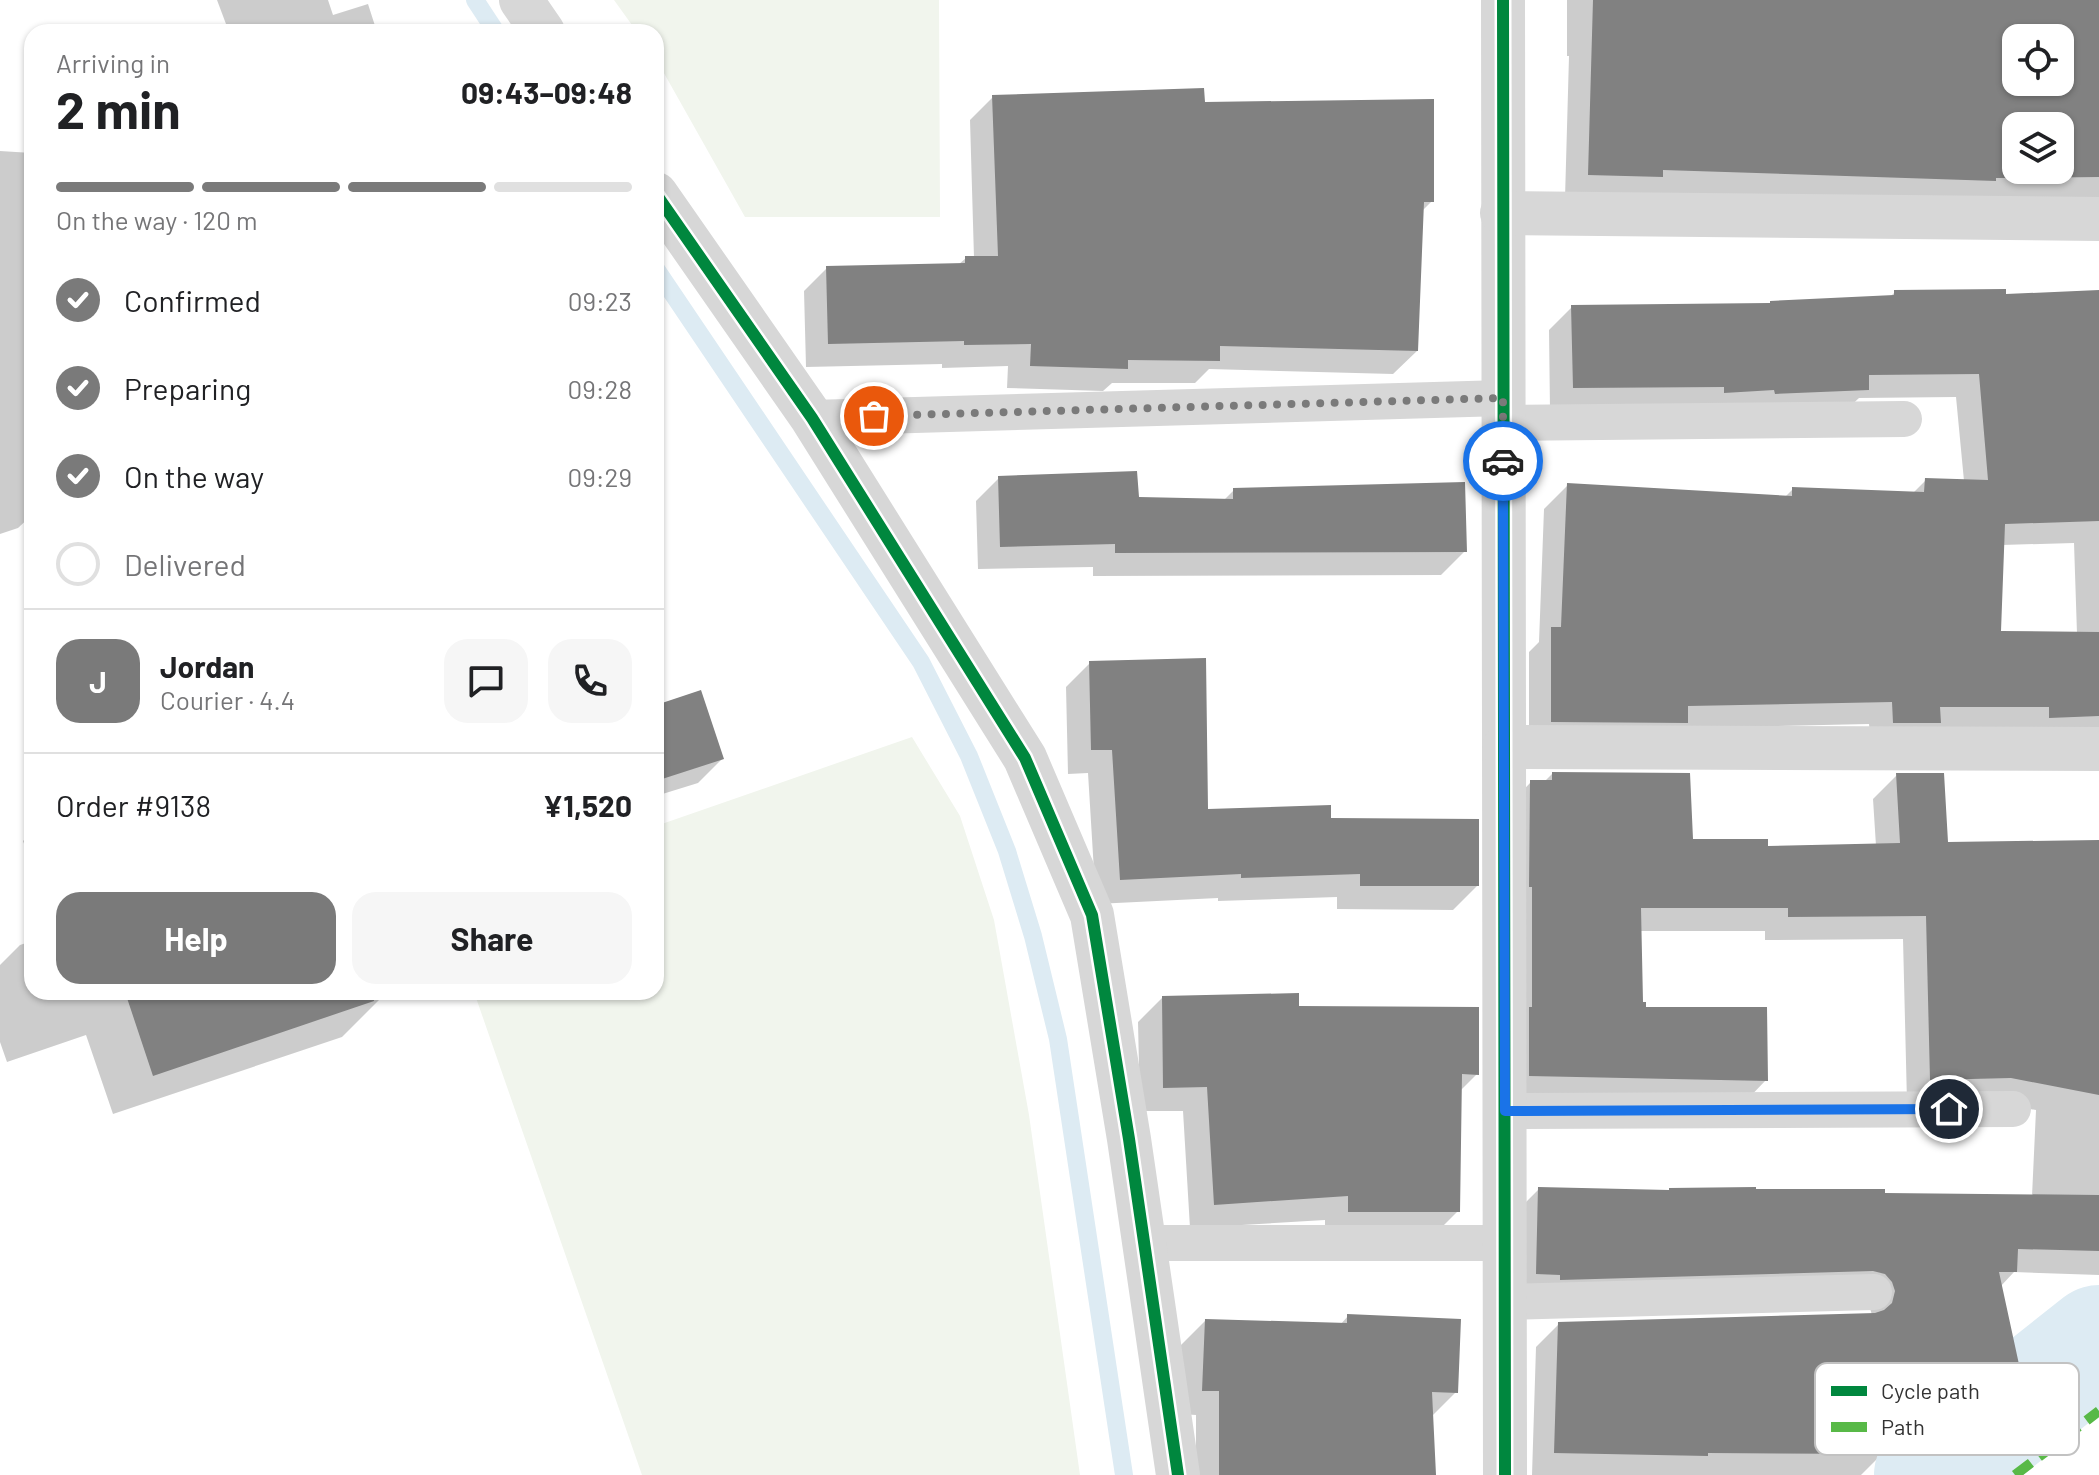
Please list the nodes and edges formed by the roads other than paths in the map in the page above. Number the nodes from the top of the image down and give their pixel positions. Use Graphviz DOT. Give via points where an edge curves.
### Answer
graph roads {
  1 [pos="521,0"];
  2 [pos="1503,0"];
  3 [pos="538,24"];
  4 [pos="664,205"];
  5 [pos="1502,213"];
  6 [pos="2099,219"];
  7 [pos="1503,410"];
  8 [pos="812,418"];
  9 [pos="1904,419"];
  10 [pos="1504,747"];
  11 [pos="2099,749"];
  12 [pos="2013,1109"];
  13 [pos="1505,1111"];
  14 [pos="1145,1243"];
  15 [pos="1505,1243"];
  16 [pos="1874,1292"];
  17 [pos="1505,1302"];
  18 [pos="1178,1475"];
  19 [pos="1505,1475"];
  1 -- 3 [label="street"];
  2 -- 5 [label="street"];
  4 -- 8 [label="street"];
  5 -- 6 [label="street"];
  5 -- 7 [label="street"];
  7 -- 8 [label="lane"];
  7 -- 9 [label="lane"];
  7 -- 10 [label="street"];
  8 -- 14 [label="street" via="1025,758 1092,915"];
  10 -- 11 [label="street"];
  10 -- 13 [label="street"];
  12 -- 13 [label="lane"];
  13 -- 15 [label="street"];
  14 -- 15 [label="lane"];
  14 -- 18 [label="street"];
  15 -- 17 [label="street"];
  16 -- 17 [label="lane"];
  17 -- 19 [label="street"];
}
